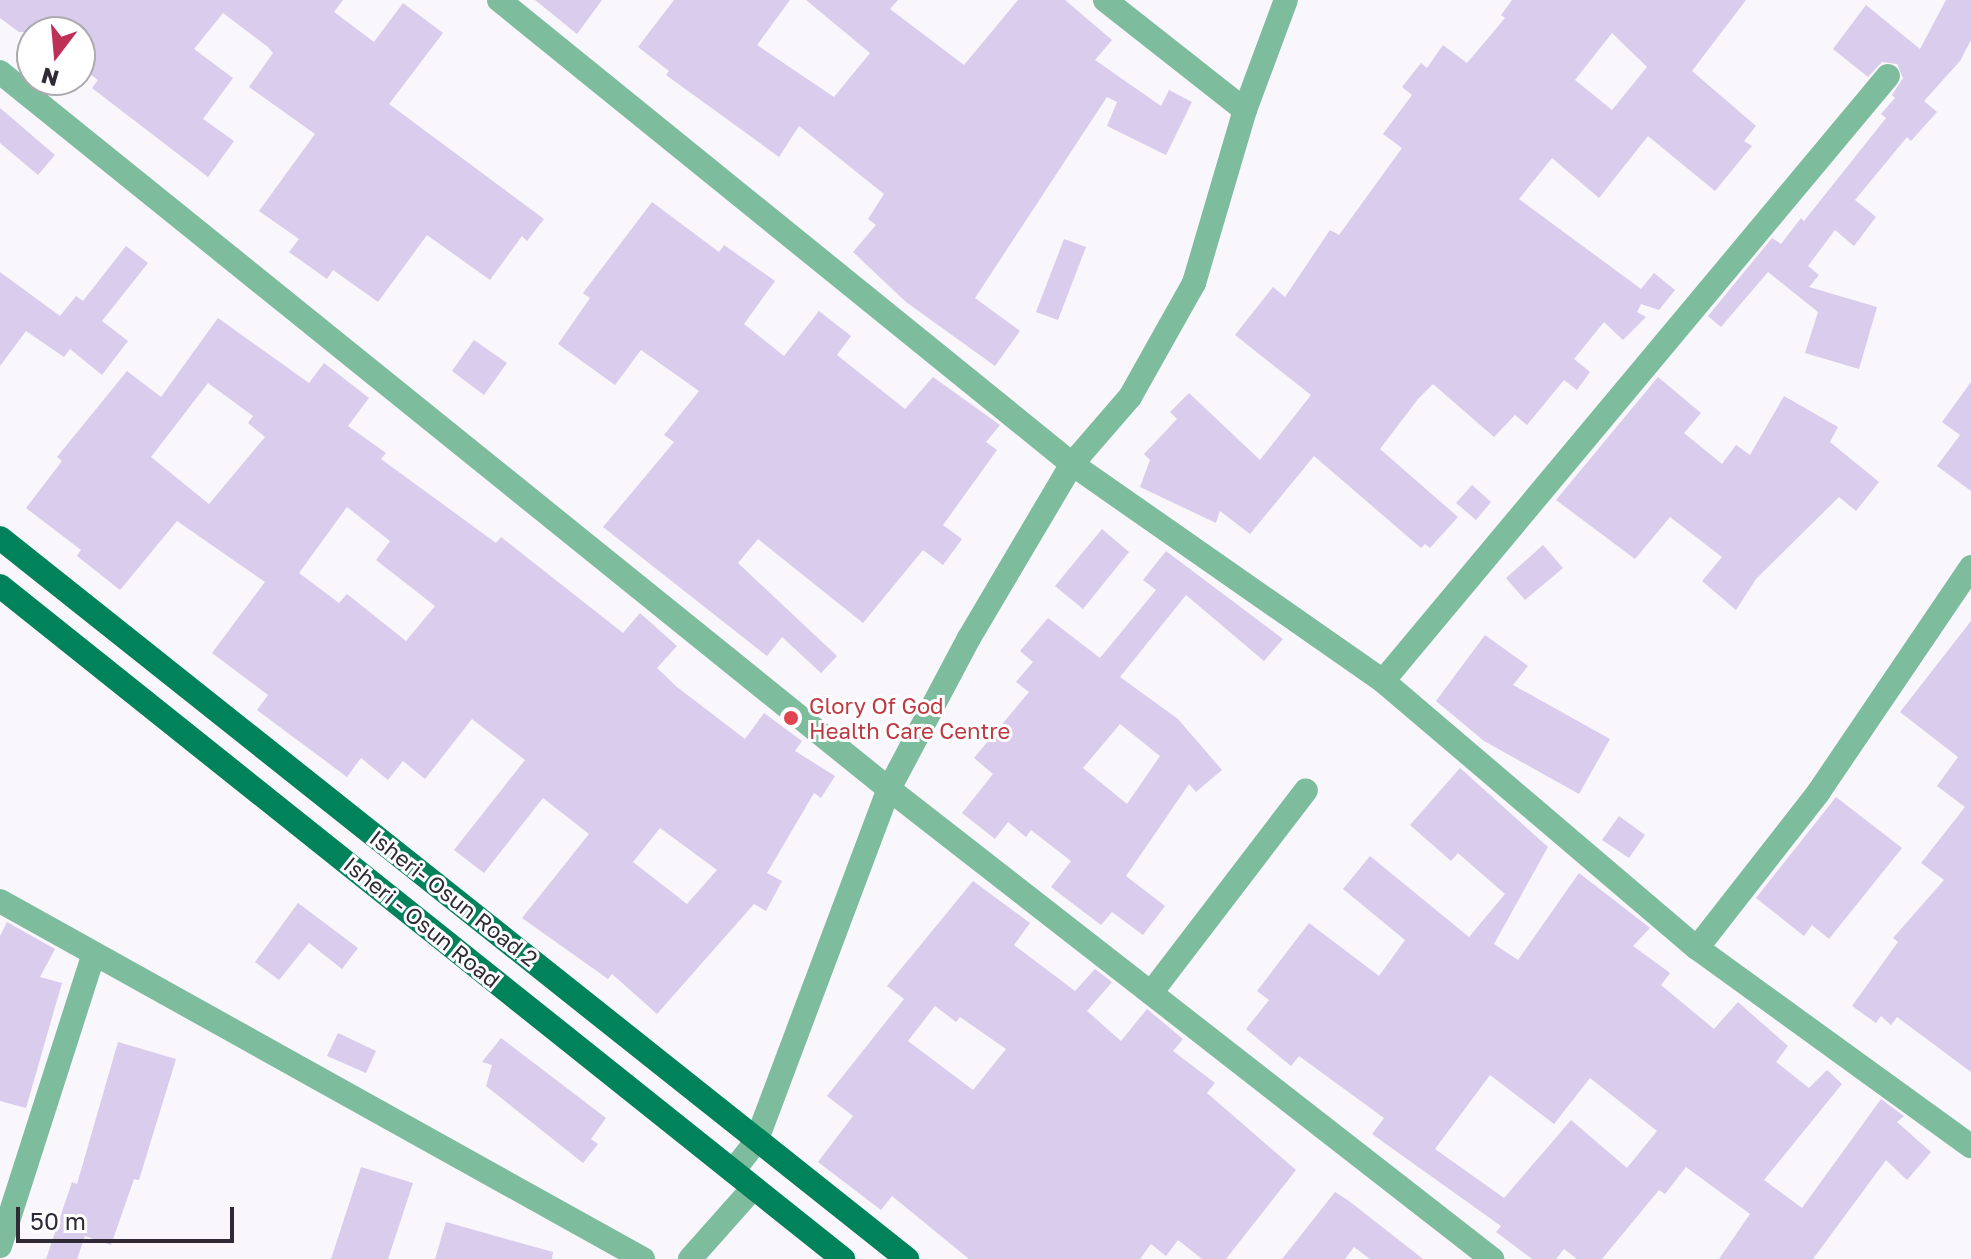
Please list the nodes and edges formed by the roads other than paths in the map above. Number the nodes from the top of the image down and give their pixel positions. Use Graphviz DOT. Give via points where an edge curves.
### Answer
graph roads {
  1 [pos="499,0"];
  2 [pos="1105,0"];
  3 [pos="1286,0"];
  4 [pos="0,72"];
  5 [pos="1888,76"];
  6 [pos="1245,110"];
  7 [pos="1072,464"];
  8 [pos="0,538"];
  9 [pos="1971,567"];
  10 [pos="0,586"];
  11 [pos="1383,681"];
  12 [pos="889,789"];
  13 [pos="1306,790"];
  14 [pos="0,901"];
  15 [pos="1697,948"];
  16 [pos="94,954"];
  17 [pos="1151,993"];
  18 [pos="756,1142"];
  19 [pos="1971,1146"];
  20 [pos="733,1171"];
  21 [pos="753,1188"];
  22 [pos="0,1246"];
  23 [pos="643,1259"];
  24 [pos="690,1259"];
  25 [pos="843,1259"];
  26 [pos="907,1259"];
  27 [pos="1492,1259"];
  1 -- 7 [label="street"];
  2 -- 6 [label="street"];
  3 -- 6 [label="street"];
  4 -- 12 [label="street"];
  5 -- 11 [label="street"];
  6 -- 7 [label="street" via="1194,283 1130,397"];
  7 -- 11 [label="street"];
  7 -- 12 [label="street" via="969,638"];
  8 -- 18 [label="main road, Isheri- Osun Road 2"];
  9 -- 15 [label="street" via="1818,793"];
  10 -- 20 [label="main road, Isheri - Osun Road"];
  11 -- 15 [label="street"];
  12 -- 17 [label="street"];
  12 -- 18 [label="street"];
  13 -- 17 [label="street"];
  14 -- 16 [label="street"];
  15 -- 19 [label="street"];
  16 -- 22 [label="street"];
  16 -- 23 [label="street"];
  17 -- 27 [label="street"];
  18 -- 20 [label="street"];
  18 -- 26 [label="main road, Isheri- Osun Road 2"];
  20 -- 21 [label="main road, Isheri - Osun Road"];
  21 -- 24 [label="street"];
  21 -- 25 [label="main road, Isheri - Osun Road"];
}
